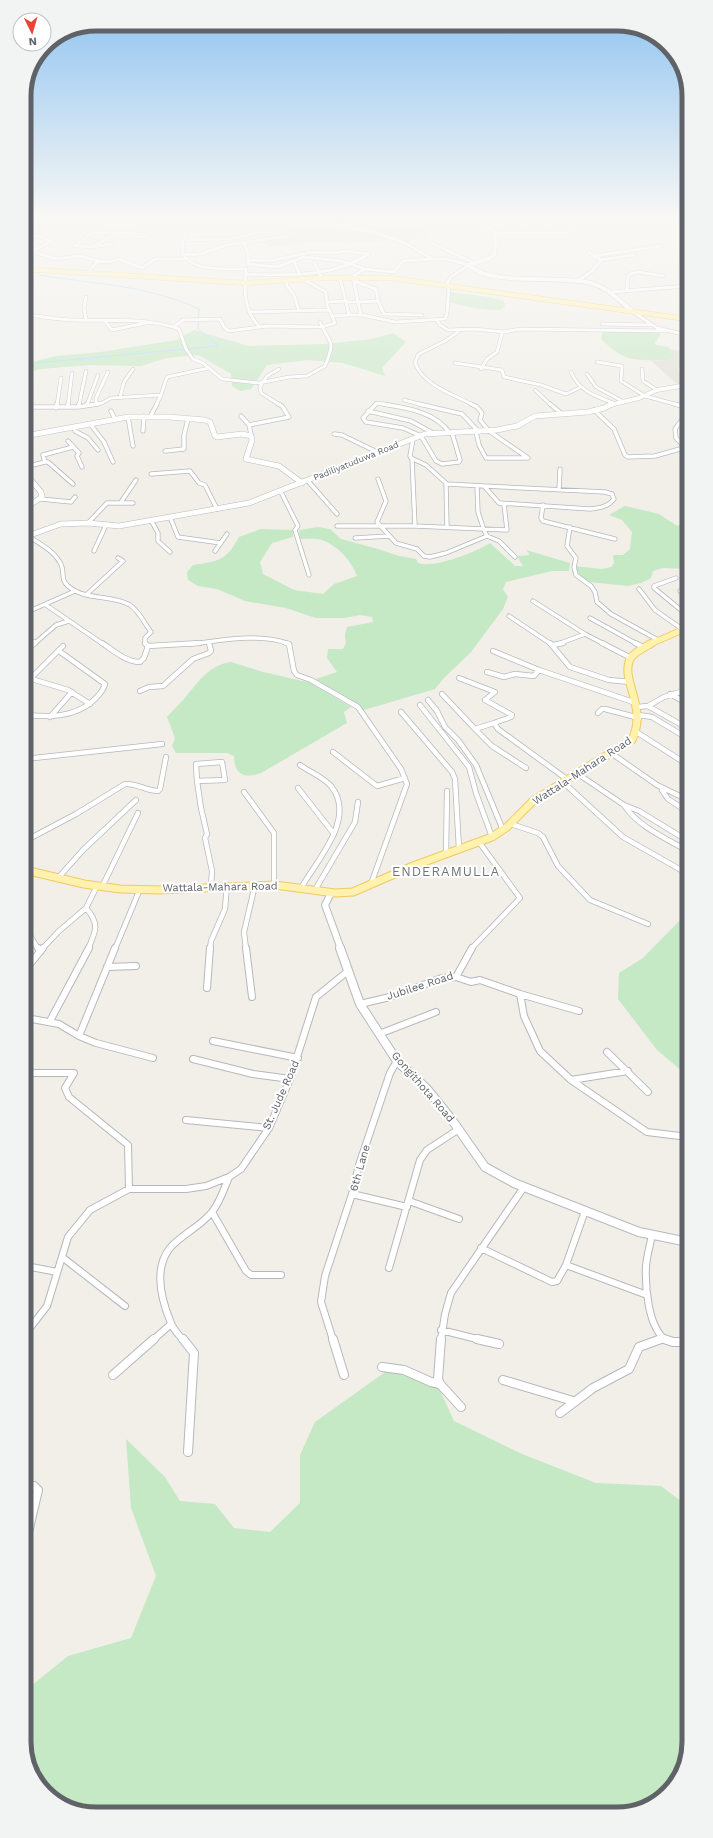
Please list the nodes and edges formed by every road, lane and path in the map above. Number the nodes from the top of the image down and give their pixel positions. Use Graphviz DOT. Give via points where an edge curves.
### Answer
graph roads {
  1 [pos="327,302"];
  2 [pos="347,302"];
  3 [pos="358,302"];
  4 [pos="85,303"];
  5 [pos="248,303"];
  6 [pos="296,303"];
  7 [pos="379,303"];
  8 [pos="447,303"];
  9 [pos="563,303"];
  10 [pos="621,303"];
  11 [pos="330,310"];
  12 [pos="299,311"];
  13 [pos="249,312"];
  14 [pos="636,314"];
  15 [pos="349,315"];
  16 [pos="361,315"];
  17 [pos="422,315"];
  18 [pos="31,316"];
  19 [pos="333,316"];
  20 [pos="682,319"];
  21 [pos="86,320"];
  22 [pos="436,320"];
  23 [pos="105,321"];
  24 [pos="151,322"];
  25 [pos="320,322"];
  26 [pos="602,324"];
  27 [pos="653,325"];
  28 [pos="174,327"];
  29 [pos="260,327"];
  30 [pos="322,328"];
  31 [pos="665,331"];
  32 [pos="458,332"];
  33 [pos="502,332"];
  34 [pos="682,334"];
  35 [pos="597,362"];
  36 [pos="455,363"];
  37 [pos="209,368"];
  38 [pos="133,369"];
  39 [pos="481,369"];
  40 [pos="642,369"];
  41 [pos="279,370"];
  42 [pos="86,371"];
  43 [pos="108,372"];
  44 [pos="571,372"];
  45 [pos="72,373"];
  46 [pos="586,374"];
  47 [pos="98,375"];
  48 [pos="61,378"];
  49 [pos="262,382"];
  50 [pos="682,386"];
  51 [pos="579,388"];
  52 [pos="535,390"];
  53 [pos="657,390"];
  54 [pos="161,395"];
  55 [pos="645,396"];
  56 [pos="120,397"];
  57 [pos="404,400"];
  58 [pos="622,401"];
  59 [pos="614,402"];
  60 [pos="96,404"];
  61 [pos="86,406"];
  62 [pos="682,406"];
  63 [pos="31,407"];
  64 [pos="68,407"];
  65 [pos="78,407"];
  66 [pos="56,408"];
  67 [pos="594,410"];
  68 [pos="111,411"];
  69 [pos="368,411"];
  70 [pos="562,414"];
  71 [pos="144,416"];
  72 [pos="241,416"];
  73 [pos="128,417"];
  74 [pos="150,417"];
  75 [pos="116,419"];
  76 [pos="188,419"];
  77 [pos="682,421"];
  78 [pos="91,425"];
  79 [pos="248,425"];
  80 [pos="74,427"];
  81 [pos="143,431"];
  82 [pos="489,431"];
  83 [pos="477,432"];
  84 [pos="433,433"];
  85 [pos="451,433"];
  86 [pos="334,434"];
  87 [pos="31,435"];
  88 [pos="249,435"];
  89 [pos="420,436"];
  90 [pos="413,439"];
  91 [pos="68,441"];
  92 [pos="682,443"];
  93 [pos="133,446"];
  94 [pos="73,448"];
  95 [pos="682,448"];
  96 [pos="98,450"];
  97 [pos="165,451"];
  98 [pos="378,452"];
  99 [pos="411,458"];
  100 [pos="44,462"];
  101 [pos="113,462"];
  102 [pos="31,465"];
  103 [pos="82,467"];
  104 [pos="560,469"];
  105 [pos="151,474"];
  106 [pos="378,479"];
  107 [pos="31,480"];
  108 [pos="136,480"];
  109 [pos="308,481"];
  110 [pos="446,483"];
  111 [pos="73,484"];
  112 [pos="302,484"];
  113 [pos="477,486"];
  114 [pos="484,486"];
  115 [pos="559,490"];
  116 [pos="281,492"];
  117 [pos="75,497"];
  118 [pos="41,499"];
  119 [pos="121,502"];
  120 [pos="133,503"];
  121 [pos="499,503"];
  122 [pos="31,505"];
  123 [pos="542,506"];
  124 [pos="217,510"];
  125 [pos="337,514"];
  126 [pos="170,517"];
  127 [pos="151,520"];
  128 [pos="88,523"];
  129 [pos="106,525"];
  130 [pos="337,526"];
  131 [pos="415,526"];
  132 [pos="380,527"];
  133 [pos="448,527"];
  134 [pos="570,527"];
  135 [pos="482,529"];
  136 [pos="31,534"];
  137 [pos="227,534"];
  138 [pos="389,536"];
  139 [pos="487,536"];
  140 [pos="355,538"];
  141 [pos="31,539"];
  142 [pos="615,539"];
  143 [pos="221,543"];
  144 [pos="94,551"];
  145 [pos="215,551"];
  146 [pos="170,552"];
  147 [pos="515,557"];
  148 [pos="118,558"];
  149 [pos="309,575"];
  150 [pos="676,578"];
  151 [pos="639,589"];
  152 [pos="76,591"];
  153 [pos="86,595"];
  154 [pos="533,601"];
  155 [pos="46,605"];
  156 [pos="31,611"];
  157 [pos="682,611"];
  158 [pos="509,616"];
  159 [pos="590,618"];
  160 [pos="69,621"];
  161 [pos="682,626"];
  162 [pos="682,629"];
  163 [pos="585,634"];
  164 [pos="658,640"];
  165 [pos="31,642"];
  166 [pos="35,642"];
  167 [pos="209,643"];
  168 [pos="553,645"];
  169 [pos="31,646"];
  170 [pos="63,646"];
  171 [pos="148,646"];
  172 [pos="645,648"];
  173 [pos="58,651"];
  174 [pos="493,651"];
  175 [pos="631,658"];
  176 [pos="539,670"];
  177 [pos="488,672"];
  178 [pos="31,677"];
  179 [pos="31,678"];
  180 [pos="459,678"];
  181 [pos="631,682"];
  182 [pos="140,691"];
  183 [pos="72,692"];
  184 [pos="682,692"];
  185 [pos="442,694"];
  186 [pos="670,694"];
  187 [pos="428,700"];
  188 [pos="682,700"];
  189 [pos="90,704"];
  190 [pos="420,705"];
  191 [pos="637,705"];
  192 [pos="648,706"];
  193 [pos="401,712"];
  194 [pos="598,713"];
  195 [pos="31,715"];
  196 [pos="50,717"];
  197 [pos="639,717"];
  198 [pos="494,723"];
  199 [pos="682,725"];
  200 [pos="475,729"];
  201 [pos="638,733"];
  202 [pos="682,734"];
  203 [pos="162,744"];
  204 [pos="333,752"];
  205 [pos="611,753"];
  206 [pos="166,757"];
  207 [pos="31,758"];
  208 [pos="682,761"];
  209 [pos="300,765"];
  210 [pos="526,768"];
  211 [pos="578,774"];
  212 [pos="406,778"];
  213 [pos="196,781"];
  214 [pos="566,781"];
  215 [pos="298,788"];
  216 [pos="661,789"];
  217 [pos="447,791"];
  218 [pos="244,792"];
  219 [pos="682,798"];
  220 [pos="136,800"];
  221 [pos="358,802"];
  222 [pos="624,805"];
  223 [pos="682,808"];
  224 [pos="138,812"];
  225 [pos="511,824"];
  226 [pos="503,830"];
  227 [pos="334,834"];
  228 [pos="492,836"];
  229 [pos="682,836"];
  230 [pos="31,838"];
  231 [pos="479,842"];
  232 [pos="682,847"];
  233 [pos="459,849"];
  234 [pos="446,854"];
  235 [pos="31,871"];
  236 [pos="682,871"];
  237 [pos="58,878"];
  238 [pos="371,884"];
  239 [pos="227,885"];
  240 [pos="255,885"];
  241 [pos="274,885"];
  242 [pos="211,886"];
  243 [pos="100,887"];
  244 [pos="301,888"];
  245 [pos="140,889"];
  246 [pos="315,890"];
  247 [pos="331,893"];
  248 [pos="86,908"];
  249 [pos="648,924"];
  250 [pos="31,937"];
  251 [pos="40,952"];
  252 [pos="31,957"];
  253 [pos="34,959"];
  254 [pos="31,963"];
  255 [pos="136,966"];
  256 [pos="107,967"];
  257 [pos="348,971"];
  258 [pos="456,977"];
  259 [pos="207,988"];
  260 [pos="520,994"];
  261 [pos="252,997"];
  262 [pos="360,1004"];
  263 [pos="579,1011"];
  264 [pos="436,1012"];
  265 [pos="31,1018"];
  266 [pos="50,1021"];
  267 [pos="379,1034"];
  268 [pos="79,1036"];
  269 [pos="213,1041"];
  270 [pos="607,1052"];
  271 [pos="153,1058"];
  272 [pos="298,1058"];
  273 [pos="193,1059"];
  274 [pos="397,1061"];
  275 [pos="628,1071"];
  276 [pos="31,1073"];
  277 [pos="290,1079"];
  278 [pos="571,1080"];
  279 [pos="648,1092"];
  280 [pos="186,1120"];
  281 [pos="269,1128"];
  282 [pos="459,1129"];
  283 [pos="682,1136"];
  284 [pos="229,1177"];
  285 [pos="524,1187"];
  286 [pos="129,1189"];
  287 [pos="352,1194"];
  288 [pos="408,1204"];
  289 [pos="585,1211"];
  290 [pos="212,1212"];
  291 [pos="459,1219"];
  292 [pos="652,1235"];
  293 [pos="682,1241"];
  294 [pos="481,1248"];
  295 [pos="62,1257"];
  296 [pos="566,1265"];
  297 [pos="31,1267"];
  298 [pos="389,1268"];
  299 [pos="57,1272"];
  300 [pos="281,1275"];
  301 [pos="647,1295"];
  302 [pos="125,1306"];
  303 [pos="171,1324"];
  304 [pos="31,1327"];
  305 [pos="441,1330"];
  306 [pos="663,1338"];
  307 [pos="682,1342"];
  308 [pos="499,1344"];
  309 [pos="382,1367"];
  310 [pos="113,1375"];
  311 [pos="344,1376"];
  312 [pos="503,1380"];
  313 [pos="440,1384"];
  314 [pos="573,1401"];
  315 [pos="461,1407"];
  316 [pos="560,1413"];
  317 [pos="188,1452"];
  318 [pos="31,1486"];
  319 [pos="31,1520"];
  1 -- 11 [label="street"];
  2 -- 15 [label="street"];
  3 -- 16 [label="street"];
  4 -- 21 [label="street"];
  5 -- 13 [label="street"];
  6 -- 12 [label="street"];
  7 -- 17 [label="street" via="384,314"];
  8 -- 22 [label="street" via="445,319"];
  9 -- 14 [label="main road"];
  10 -- 14 [label="street"];
  11 -- 12 [label="street"];
  11 -- 19 [label="street"];
  12 -- 13 [label="street"];
  13 -- 29 [label="street" via="252,320"];
  14 -- 20 [label="main road"];
  14 -- 27 [label="street"];
  15 -- 16 [label="street"];
  15 -- 19 [label="street"];
  16 -- 22 [label="street" via="395,322"];
  18 -- 21 [label="street"];
  19 -- 30 [label="street" via="335,323"];
  21 -- 23 [label="street"];
  22 -- 32 [label="street" via="439,326"];
  23 -- 24 [label="street"];
  23 -- 24 [label="street" via="112,330"];
  24 -- 28 [label="street"];
  25 -- 30 [label="street"];
  26 -- 27 [label="street"];
  27 -- 31 [label="street"];
  28 -- 29 [label="street" via="182,320 220,319 229,331"];
  28 -- 37 [label="street" via="179,330 193,359 201,361"];
  29 -- 30 [label="street"];
  30 -- 49 [label="street" via="330,338 331,349 325,366 307,376"];
  31 -- 33 [label="street" via="520,329"];
  31 -- 34 [label="street"];
  32 -- 33 [label="street" via="476,329"];
  32 -- 82 [label="street" via="419,354 415,363 416,369 426,379 477,407"];
  33 -- 39 [label="street" via="497,352 487,359"];
  35 -- 55 [label="street" via="622,366 621,381"];
  36 -- 39 [label="street"];
  37 -- 49 [label="street" via="222,380"];
  37 -- 54 [label="street" via="167,377"];
  38 -- 56 [label="street" via="124,382"];
  39 -- 51 [label="street" via="502,370 504,377 541,385 566,394"];
  40 -- 53 [label="street" via="643,381"];
  41 -- 49 [label="street" via="267,376"];
  42 -- 65 [label="street"];
  43 -- 60 [label="street" via="96,398"];
  44 -- 51 [label="street"];
  45 -- 64 [label="street"];
  46 -- 58 [label="street" via="596,387"];
  47 -- 61 [label="street"];
  48 -- 66 [label="street"];
  49 -- 79 [label="street" via="261,393 282,406 289,417"];
  50 -- 53 [label="street, Padiliyatuduwa Road"];
  51 -- 59 [label="street"];
  52 -- 70 [label="street"];
  53 -- 55 [label="street, Padiliyatuduwa Road"];
  54 -- 56 [label="street"];
  54 -- 74 [label="street"];
  55 -- 58 [label="street, Padiliyatuduwa Road"];
  55 -- 62 [label="street"];
  56 -- 60 [label="street"];
  57 -- 83 [label="street" via="462,414"];
  58 -- 59 [label="street, Padiliyatuduwa Road"];
  59 -- 67 [label="street, Padiliyatuduwa Road"];
  60 -- 61 [label="street"];
  61 -- 65 [label="street"];
  63 -- 66 [label="street"];
  64 -- 65 [label="street"];
  64 -- 66 [label="street"];
  67 -- 70 [label="street, Padiliyatuduwa Road"];
  67 -- 95 [label="street" via="617,432 628,457 655,456"];
  68 -- 75 [label="street"];
  69 -- 84 [label="street" via="421,424"];
  69 -- 85 [label="street" via="378,403 429,415 440,420"];
  69 -- 89 [label="street" via="363,418 366,422 403,428"];
  70 -- 82 [label="street, Padiliyatuduwa Road" via="535,416 517,426"];
  71 -- 73 [label="street"];
  71 -- 74 [label="street"];
  71 -- 81 [label="street"];
  72 -- 79 [label="street"];
  73 -- 75 [label="street"];
  73 -- 93 [label="street"];
  74 -- 76 [label="street"];
  75 -- 78 [label="street"];
  76 -- 88 [label="street" via="210,422 217,437"];
  76 -- 97 [label="street" via="184,449"];
  77 -- 92 [label="street" via="675,429 676,438"];
  78 -- 80 [label="street"];
  78 -- 101 [label="street" via="104,440"];
  79 -- 88 [label="street" via="251,434"];
  80 -- 87 [label="street"];
  80 -- 96 [label="street" via="75,431 88,438"];
  82 -- 83 [label="street, Padiliyatuduwa Road"];
  82 -- 83 [label="street" via="528,458 486,458 479,445"];
  83 -- 85 [label="street, Padiliyatuduwa Road"];
  84 -- 85 [label="street, Padiliyatuduwa Road"];
  84 -- 89 [label="street, Padiliyatuduwa Road"];
  85 -- 89 [label="street" via="459,462 442,464 436,461"];
  86 -- 98 [label="street" via="345,436 354,443"];
  88 -- 112 [label="street" via="252,440 246,459 279,466"];
  89 -- 90 [label="street, Padiliyatuduwa Road"];
  90 -- 98 [label="street, Padiliyatuduwa Road"];
  90 -- 99 [label="street"];
  91 -- 94 [label="street"];
  94 -- 100 [label="street" via="43,455"];
  94 -- 103 [label="street" via="79,453 77,456"];
  98 -- 109 [label="street, Padiliyatuduwa Road"];
  99 -- 110 [label="street" via="426,465"];
  99 -- 131 [label="street"];
  100 -- 102 [label="street"];
  100 -- 111 [label="street" via="48,462"];
  104 -- 115 [label="street"];
  105 -- 124 [label="street" via="190,471 198,483 205,485"];
  106 -- 132 [label="street" via="387,497 377,522"];
  107 -- 118 [label="street" via="41,492"];
  108 -- 119 [label="street"];
  109 -- 112 [label="street, Padiliyatuduwa Road"];
  109 -- 125 [label="street"];
  110 -- 113 [label="street"];
  110 -- 133 [label="street"];
  112 -- 116 [label="street, Padiliyatuduwa Road"];
  113 -- 114 [label="street"];
  113 -- 135 [label="street"];
  114 -- 115 [label="street"];
  114 -- 121 [label="street"];
  115 -- 123 [label="street" via="605,492 612,494 614,499 603,507 590,509"];
  116 -- 124 [label="street, Padiliyatuduwa Road"];
  116 -- 149 [label="street" via="297,522 296,537"];
  117 -- 118 [label="street" via="71,502"];
  118 -- 122 [label="street"];
  119 -- 120 [label="street"];
  119 -- 128 [label="street" via="107,503 93,514"];
  121 -- 123 [label="street"];
  121 -- 135 [label="street" via="504,504 507,530"];
  123 -- 134 [label="street" via="543,521"];
  124 -- 126 [label="street, Padiliyatuduwa Road"];
  126 -- 127 [label="street, Padiliyatuduwa Road"];
  126 -- 143 [label="street" via="178,537"];
  127 -- 129 [label="street, Padiliyatuduwa Road" via="119,526"];
  127 -- 146 [label="street" via="158,533 158,541"];
  128 -- 129 [label="street, Padiliyatuduwa Road"];
  128 -- 136 [label="street, Padiliyatuduwa Road" via="61,524"];
  129 -- 144 [label="street"];
  130 -- 132 [label="street"];
  131 -- 132 [label="street"];
  131 -- 133 [label="street"];
  132 -- 138 [label="street"];
  133 -- 135 [label="street"];
  134 -- 142 [label="street"];
  134 -- 164 [label="street" via="567,546 576,558 576,575 588,582 596,591 597,602 611,614"];
  135 -- 139 [label="street"];
  137 -- 143 [label="street"];
  138 -- 139 [label="street" via="396,544 417,548 427,557 462,547"];
  138 -- 140 [label="street"];
  139 -- 147 [label="street" via="499,541"];
  141 -- 152 [label="street" via="54,554 62,567 62,580"];
  143 -- 145 [label="street"];
  148 -- 153 [label="street" via="123,560"];
  150 -- 157 [label="street" via="654,588"];
  151 -- 161 [label="street" via="655,610"];
  152 -- 153 [label="street"];
  152 -- 155 [label="street"];
  153 -- 171 [label="street" via="130,606 151,632 145,638 145,644"];
  154 -- 163 [label="street"];
  155 -- 156 [label="street"];
  155 -- 160 [label="street"];
  158 -- 168 [label="street"];
  159 -- 172 [label="street"];
  160 -- 166 [label="street" via="56,625"];
  160 -- 171 [label="street" via="134,662 140,662 144,658"];
  162 -- 164 [label="main road"];
  163 -- 168 [label="street"];
  163 -- 175 [label="street"];
  164 -- 172 [label="main road"];
  165 -- 166 [label="street"];
  166 -- 169 [label="street"];
  167 -- 171 [label="street"];
  167 -- 182 [label="street" via="209,653 193,659 163,686"];
  167 -- 212 [label="street" via="249,639 287,642 292,651 291,663 294,673 358,707"];
  168 -- 181 [label="street" via="570,667 576,670 609,680"];
  170 -- 173 [label="street"];
  172 -- 175 [label="main road"];
  173 -- 178 [label="street"];
  173 -- 189 [label="street" via="105,684 104,689"];
  174 -- 176 [label="street"];
  175 -- 181 [label="main road, Wattala-Mahara Road"];
  176 -- 177 [label="street" via="534,676 515,674 504,678"];
  176 -- 191 [label="street"];
  179 -- 183 [label="street"];
  180 -- 198 [label="street" via="495,692 485,700 512,715"];
  181 -- 191 [label="main road, Wattala-Mahara Road"];
  183 -- 189 [label="street"];
  183 -- 196 [label="street"];
  184 -- 186 [label="street"];
  185 -- 200 [label="street"];
  186 -- 188 [label="street"];
  186 -- 192 [label="street"];
  187 -- 226 [label="street" via="476,765"];
  189 -- 196 [label="street" via="77,712"];
  190 -- 228 [label="street" via="469,767"];
  191 -- 192 [label="street"];
  191 -- 197 [label="main road, Wattala-Mahara Road"];
  192 -- 199 [label="street"];
  193 -- 233 [label="street" via="452,772 455,779"];
  194 -- 197 [label="street" via="605,709"];
  195 -- 196 [label="street"];
  197 -- 201 [label="main road, Wattala-Mahara Road"];
  197 -- 202 [label="street" via="652,717"];
  198 -- 200 [label="street"];
  198 -- 214 [label="street" via="498,729"];
  200 -- 210 [label="street" via="481,738 497,751"];
  201 -- 205 [label="main road, Wattala-Mahara Road" via="632,740"];
  201 -- 208 [label="street"];
  203 -- 207 [label="street"];
  204 -- 212 [label="street" via="377,786"];
  205 -- 211 [label="main road, Wattala-Mahara Road"];
  205 -- 216 [label="street"];
  206 -- 230 [label="street" via="160,789 149,790 125,784"];
  209 -- 227 [label="street" via="336,791 341,810"];
  211 -- 214 [label="main road, Wattala-Mahara Road"];
  211 -- 222 [label="street"];
  212 -- 238 [label="street" via="407,784"];
  213 -- 213 [label="street" via="225,780 222,762 196,764"];
  213 -- 242 [label="street" via="207,834 205,838 212,871"];
  214 -- 225 [label="main road, Wattala-Mahara Road" via="534,800"];
  214 -- 236 [label="street" via="622,837"];
  215 -- 227 [label="street"];
  216 -- 219 [label="street"];
  216 -- 223 [label="street" via="668,799"];
  217 -- 234 [label="street"];
  218 -- 241 [label="street" via="274,833"];
  220 -- 237 [label="street" via="83,850"];
  221 -- 246 [label="street" via="356,822"];
  222 -- 229 [label="street"];
  222 -- 232 [label="street" via="654,831"];
  224 -- 243 [label="street"];
  225 -- 226 [label="main road, Wattala-Mahara Road"];
  225 -- 249 [label="street" via="543,837 558,866 590,900"];
  226 -- 228 [label="main road, Wattala-Mahara Road"];
  227 -- 244 [label="street"];
  228 -- 231 [label="main road, Wattala-Mahara Road"];
  231 -- 233 [label="main road, Wattala-Mahara Road"];
  231 -- 258 [label="street, Jubilee Road" via="520,898 473,946"];
  233 -- 234 [label="main road, Wattala-Mahara Road"];
  234 -- 238 [label="main road, Wattala-Mahara Road"];
  235 -- 237 [label="main road, Wattala-Mahara Road"];
  237 -- 243 [label="main road, Wattala-Mahara Road"];
  238 -- 247 [label="main road, Wattala-Mahara Road" via="349,893"];
  239 -- 240 [label="main road, Wattala-Mahara Road"];
  239 -- 242 [label="main road, Wattala-Mahara Road"];
  239 -- 259 [label="street" via="225,909 211,941"];
  240 -- 241 [label="main road, Wattala-Mahara Road"];
  240 -- 261 [label="street" via="244,932"];
  241 -- 244 [label="main road, Wattala-Mahara Road"];
  242 -- 245 [label="main road, Wattala-Mahara Road"];
  243 -- 245 [label="main road, Wattala-Mahara Road"];
  243 -- 248 [label="street"];
  244 -- 246 [label="main road, Wattala-Mahara Road"];
  245 -- 256 [label="street"];
  246 -- 247 [label="main road, Wattala-Mahara Road"];
  247 -- 257 [label="street, Gongithota Road" via="325,905"];
  248 -- 251 [label="street" via="59,931"];
  248 -- 266 [label="street" via="94,916 96,923 92,940"];
  250 -- 251 [label="street"];
  251 -- 253 [label="street"];
  252 -- 253 [label="street"];
  253 -- 254 [label="street"];
  255 -- 256 [label="street"];
  256 -- 268 [label="street"];
  257 -- 262 [label="street, Gongithota Road"];
  257 -- 272 [label="street, St. Jude Road" via="316,997"];
  258 -- 260 [label="street" via="471,982 480,980"];
  258 -- 262 [label="street, Jubilee Road" via="442,978 390,997"];
  260 -- 263 [label="street"];
  260 -- 278 [label="street" via="524,1016 540,1051"];
  262 -- 267 [label="street, Gongithota Road"];
  264 -- 267 [label="street"];
  265 -- 266 [label="street"];
  266 -- 268 [label="street"];
  267 -- 274 [label="street, Gongithota Road"];
  268 -- 271 [label="street"];
  269 -- 272 [label="street"];
  270 -- 275 [label="street"];
  272 -- 277 [label="street, St. Jude Road"];
  273 -- 277 [label="street" via="252,1074"];
  274 -- 282 [label="street, Gongithota Road" via="427,1089"];
  274 -- 287 [label="street, 6th Lane" via="390,1073 359,1165"];
  275 -- 278 [label="street"];
  275 -- 279 [label="street"];
  276 -- 286 [label="street" via="74,1073 65,1088 69,1097 128,1144"];
  277 -- 281 [label="street, St. Jude Road"];
  278 -- 283 [label="street" via="647,1132"];
  280 -- 281 [label="street"];
  281 -- 284 [label="street, St. Jude Road" via="241,1169"];
  282 -- 285 [label="street, Gongithota Road" via="485,1167"];
  282 -- 288 [label="street" via="427,1150 420,1160"];
  284 -- 286 [label="street, St. Jude Road" via="193,1188"];
  284 -- 290 [label="street"];
  285 -- 289 [label="street, Gongithota Road"];
  285 -- 294 [label="street"];
  286 -- 295 [label="street, St. Jude Road" via="90,1210 68,1237"];
  287 -- 288 [label="street"];
  287 -- 311 [label="street, 6th Lane" via="325,1276 321,1302"];
  288 -- 291 [label="street"];
  288 -- 298 [label="street"];
  289 -- 292 [label="street, Gongithota Road"];
  289 -- 296 [label="street"];
  290 -- 300 [label="street" via="246,1271 251,1275"];
  290 -- 303 [label="street" via="170,1248 161,1263 159,1285"];
  292 -- 293 [label="street, Gongithota Road"];
  292 -- 301 [label="street" via="646,1268"];
  294 -- 296 [label="street" via="552,1282 557,1281"];
  294 -- 305 [label="street" via="451,1293"];
  295 -- 299 [label="street, St. Jude Road"];
  295 -- 302 [label="street"];
  296 -- 301 [label="street"];
  297 -- 299 [label="street"];
  299 -- 304 [label="street, St. Jude Road" via="47,1306"];
  301 -- 306 [label="street" via="656,1331"];
  303 -- 310 [label="street"];
  303 -- 317 [label="street" via="194,1353"];
  305 -- 308 [label="street"];
  305 -- 313 [label="street" via="438,1379"];
  306 -- 307 [label="street"];
  306 -- 314 [label="street" via="639,1347 629,1369 601,1382"];
  309 -- 313 [label="street" via="404,1370"];
  312 -- 314 [label="street"];
  313 -- 315 [label="street"];
  314 -- 316 [label="street"];
  318 -- 319 [label="street" via="38,1490"];
}
